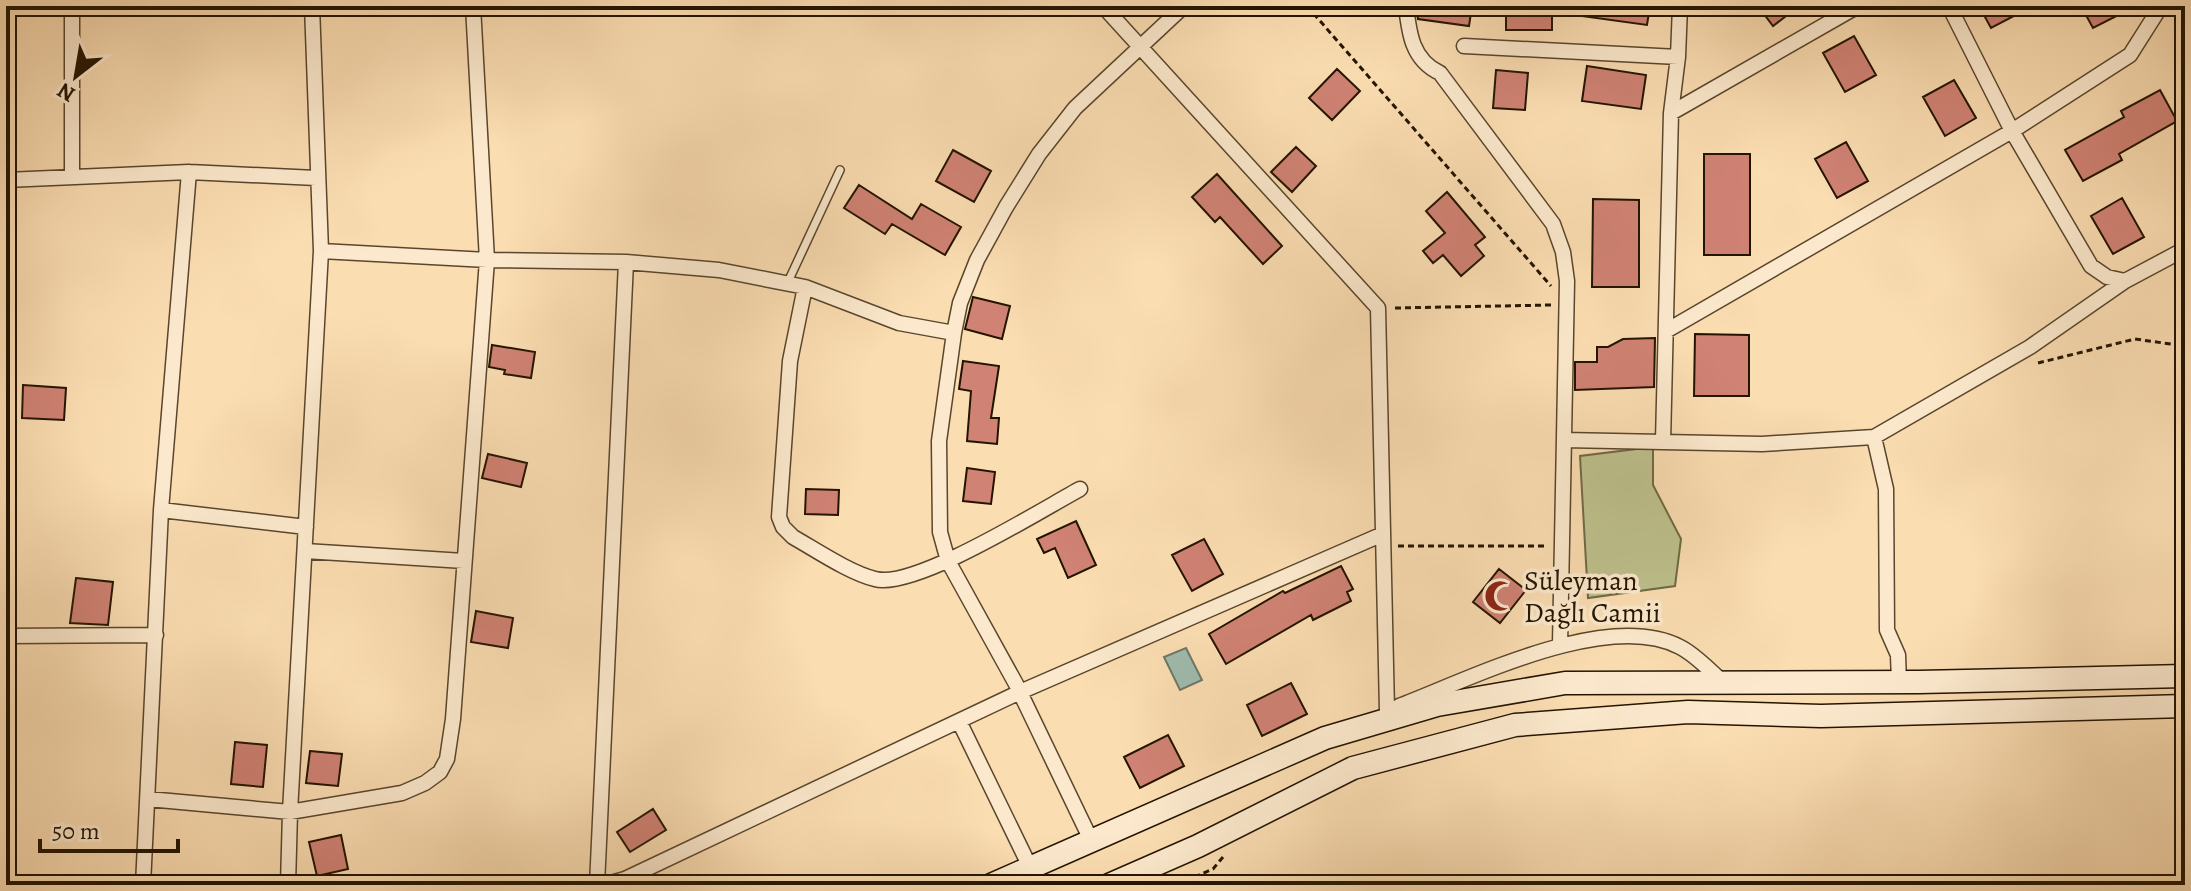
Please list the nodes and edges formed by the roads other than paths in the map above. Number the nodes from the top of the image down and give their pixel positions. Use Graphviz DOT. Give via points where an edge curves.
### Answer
graph roads {
  1 [pos="72,6"];
  2 [pos="312,6"];
  3 [pos="473,6"];
  4 [pos="1103,6"];
  5 [pos="1184,6"];
  6 [pos="1406,6"];
  7 [pos="1680,6"];
  8 [pos="1858,6"];
  9 [pos="1949,6"];
  10 [pos="2161,6"];
  11 [pos="1464,46"];
  12 [pos="1141,49"];
  13 [pos="1678,57"];
  14 [pos="1671,113"];
  15 [pos="2012,131"];
  16 [pos="840,170"];
  17 [pos="189,172"];
  18 [pos="72,175"];
  19 [pos="316,178"];
  20 [pos="6,180"];
  21 [pos="2185,249"];
  22 [pos="321,251"];
  23 [pos="487,260"];
  24 [pos="626,262"];
  25 [pos="2125,281"];
  26 [pos="787,284"];
  27 [pos="805,287"];
  28 [pos="1666,331"];
  29 [pos="954,333"];
  30 [pos="1874,437"];
  31 [pos="1564,440"];
  32 [pos="1663,442"];
  33 [pos="1080,489"];
  34 [pos="161,510"];
  35 [pos="306,527"];
  36 [pos="1384,540"];
  37 [pos="305,551"];
  38 [pos="464,561"];
  39 [pos="948,561"];
  40 [pos="156,635"];
  41 [pos="6,636"];
  42 [pos="1560,645"];
  43 [pos="2185,676"];
  44 [pos="1724,682"];
  45 [pos="1899,682"];
  46 [pos="1020,692"];
  47 [pos="2185,706"];
  48 [pos="1387,711"];
  49 [pos="959,721"];
  50 [pos="1325,738"];
  51 [pos="148,799"];
  52 [pos="290,812"];
  53 [pos="1091,840"];
  54 [pos="1030,867"];
  55 [pos="143,885"];
  56 [pos="288,885"];
  57 [pos="597,885"];
  58 [pos="604,885"];
  59 [pos="991,885"];
  60 [pos="1109,885"];
  1 -- 18 [label="street"];
  2 -- 19 [label="street"];
  3 -- 23 [label="street"];
  4 -- 12 [label="street"];
  5 -- 12 [label="street"];
  6 -- 31 [label="street" via="1410,41 1428,68 1440,73 1553,224 1563,252 1567,304"];
  7 -- 13 [label="street"];
  8 -- 14 [label="street"];
  9 -- 15 [label="street"];
  10 -- 15 [label="street" via="2130,55"];
  11 -- 13 [label="street"];
  12 -- 29 [label="street" via="1075,108 1039,154 977,260"];
  12 -- 36 [label="street" via="1378,308"];
  13 -- 14 [label="street"];
  14 -- 28 [label="street"];
  15 -- 25 [label="street" via="2091,266"];
  15 -- 28 [label="street"];
  16 -- 26 [label="lane"];
  17 -- 18 [label="street"];
  17 -- 19 [label="street"];
  17 -- 34 [label="street"];
  18 -- 20 [label="street"];
  19 -- 22 [label="street"];
  21 -- 25 [label="street"];
  22 -- 23 [label="street"];
  22 -- 35 [label="street"];
  23 -- 24 [label="street"];
  23 -- 38 [label="street"];
  24 -- 26 [label="street" via="719,270"];
  24 -- 57 [label="street"];
  25 -- 30 [label="street" via="2030,347"];
  26 -- 27 [label="street"];
  27 -- 29 [label="street" via="899,323"];
  27 -- 39 [label="street" via="790,361 779,517 783,527 874,579 894,580"];
  28 -- 32 [label="street"];
  29 -- 39 [label="street" via="939,441 940,532"];
  30 -- 32 [label="street" via="1762,444"];
  30 -- 45 [label="street" via="1886,489 1887,630 1898,655"];
  31 -- 32 [label="street"];
  31 -- 42 [label="street"];
  33 -- 39 [label="street"];
  34 -- 35 [label="street"];
  34 -- 40 [label="street"];
  35 -- 37 [label="street"];
  36 -- 46 [label="street"];
  36 -- 48 [label="street"];
  37 -- 38 [label="street"];
  37 -- 52 [label="street"];
  38 -- 52 [label="street" via="451,740 440,772 402,793"];
  39 -- 46 [label="street"];
  40 -- 41 [label="street"];
  40 -- 51 [label="street"];
  42 -- 44 [label="street" via="1642,634 1681,647"];
  42 -- 48 [label="street"];
  43 -- 45 [label="main road"];
  44 -- 45 [label="main road"];
  44 -- 50 [label="main road" via="1565,683 1437,705"];
  46 -- 49 [label="street"];
  46 -- 53 [label="street"];
  47 -- 60 [label="main road" via="1821,716 1688,712 1515,725 1353,768"];
  48 -- 50 [label="street"];
  49 -- 54 [label="street"];
  49 -- 58 [label="street"];
  50 -- 53 [label="main road"];
  51 -- 52 [label="street"];
  51 -- 55 [label="street"];
  52 -- 56 [label="street"];
  53 -- 54 [label="main road"];
  54 -- 59 [label="main road"];
}
